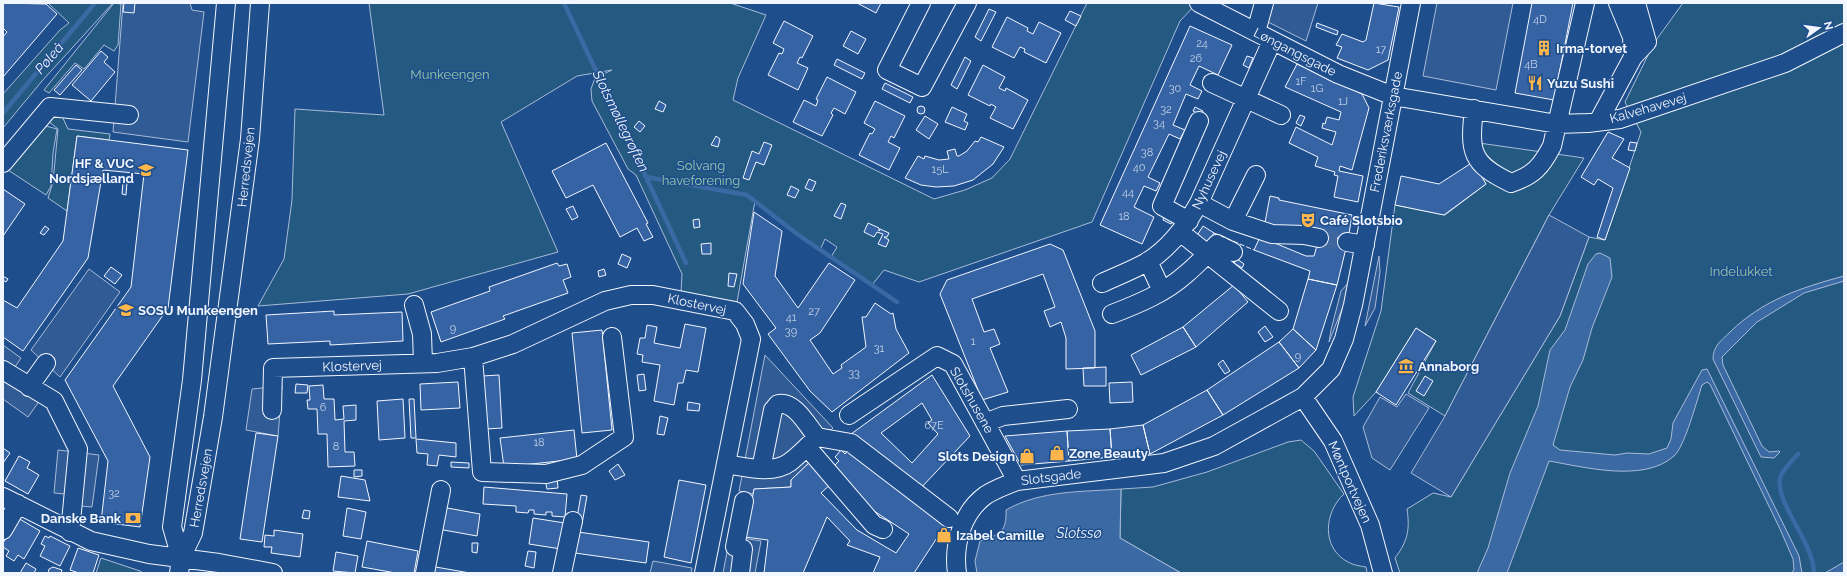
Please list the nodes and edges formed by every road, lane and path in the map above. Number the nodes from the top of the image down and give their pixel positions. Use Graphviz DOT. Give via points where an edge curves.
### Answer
graph roads {
  1 [pos="226,3"];
  2 [pos="260,3"];
  3 [pos="921,3"];
  4 [pos="968,3"];
  5 [pos="1199,3"];
  6 [pos="1264,3"];
  7 [pos="1411,3"];
  8 [pos="1585,3"];
  9 [pos="1618,3"];
  10 [pos="1636,3"];
  11 [pos="1256,32"];
  12 [pos="1844,33"];
  13 [pos="1272,41"];
  14 [pos="1633,57"];
  15 [pos="1212,83"];
  16 [pos="1393,96"];
  17 [pos="1246,99"];
  18 [pos="1474,109"];
  19 [pos="129,115"];
  20 [pos="1280,115"];
  21 [pos="1199,121"];
  22 [pos="1598,122"];
  23 [pos="1557,124"];
  24 [pos="3,163"];
  25 [pos="1256,175"];
  26 [pos="1199,204"];
  27 [pos="1233,221"];
  28 [pos="1184,226"];
  29 [pos="1319,238"];
  30 [pos="1347,242"];
  31 [pos="1365,245"];
  32 [pos="1233,252"];
  33 [pos="1207,254"];
  34 [pos="1148,261"];
  35 [pos="1102,283"];
  36 [pos="1162,291"];
  37 [pos="414,305"];
  38 [pos="1279,311"];
  39 [pos="1112,314"];
  40 [pos="612,337"];
  41 [pos="473,357"];
  42 [pos="46,363"];
  43 [pos="423,363"];
  44 [pos="3,370"];
  45 [pos="29,387"];
  46 [pos="1303,397"];
  47 [pos="1068,409"];
  48 [pos="272,410"];
  49 [pos="849,415"];
  50 [pos="985,423"];
  51 [pos="812,442"];
  52 [pos="726,464"];
  53 [pos="761,469"];
  54 [pos="1111,471"];
  55 [pos="1017,481"];
  56 [pos="441,490"];
  57 [pos="744,500"];
  58 [pos="10,501"];
  59 [pos="950,518"];
  60 [pos="573,521"];
  61 [pos="3,530"];
  62 [pos="883,530"];
  63 [pos="70,532"];
  64 [pos="180,566"];
  65 [pos="273,573"];
  66 [pos="424,573"];
  67 [pos="562,573"];
  68 [pos="704,573"];
  69 [pos="740,573"];
  70 [pos="957,573"];
  71 [pos="1383,573"];
  1 -- 64 [label="street, Herredsvejen" via="192,380 172,527"];
  2 -- 64 [label="street, Herredsvejen" via="250,139 214,409 193,533"];
  3 -- 4 [label="street" via="887,70 922,87"];
  5 -- 11 [label="street, Løngangsgade"];
  6 -- 11 [label="street"];
  7 -- 16 [label="street, Frederiksværksgade"];
  8 -- 23 [label="street"];
  9 -- 14 [label="street" via="1632,37"];
  10 -- 14 [label="street" via="1647,42"];
  11 -- 13 [label="street, Løngangsgade"];
  12 -- 22 [label="street, Kalvehavevej" via="1785,64 1620,118"];
  13 -- 16 [label="street, Løngangsgade" via="1338,74"];
  13 -- 17 [label="street, Nyhusevej"];
  14 -- 22 [label="street"];
  15 -- 17 [label="street"];
  16 -- 18 [label="street, Kalvehavevej"];
  16 -- 31 [label="street, Frederiksværksgade"];
  17 -- 20 [label="street"];
  17 -- 26 [label="street, Nyhusevej"];
  18 -- 23 [label="street, Kalvehavevej"];
  18 -- 23 [label="street" via="1471,132 1474,155 1484,168 1511,183 1525,178 1541,167 1552,146"];
  19 -- 24 [label="street" via="50,108"];
  21 -- 28 [label="street" via="1162,206"];
  22 -- 23 [label="street, Kalvehavevej"];
  25 -- 27 [label="street"];
  26 -- 27 [label="street"];
  26 -- 28 [label="street, Nyhusevej"];
  27 -- 29 [label="street" via="1272,234"];
  28 -- 33 [label="street"];
  28 -- 34 [label="street, Nyhusevej" via="1170,243"];
  30 -- 31 [label="street"];
  31 -- 46 [label="street, Frederiksværksgade" via="1344,339 1331,368"];
  32 -- 33 [label="street" via="1217,244"];
  33 -- 36 [label="street" via="1186,275"];
  33 -- 38 [label="street"];
  34 -- 35 [label="street, Nyhusevej"];
  34 -- 36 [label="street"];
  36 -- 39 [label="street"];
  37 -- 43 [label="street" via="422,334"];
  40 -- 41 [label="street" via="624,437 582,465 546,474 482,472"];
  41 -- 43 [label="street, Klostervej"];
  41 -- 52 [label="street, Klostervej" via="513,344 605,302 631,295 653,295 735,311 745,324 751,340"];
  42 -- 45 [label="street"];
  43 -- 48 [label="street, Klostervej" via="273,368"];
  44 -- 45 [label="street"];
  45 -- 63 [label="street" via="39,390 54,401 78,449"];
  46 -- 54 [label="street, Frederiksværksgade" via="1214,446 1164,463"];
  46 -- 71 [label="street, Møntportvejen" via="1333,441 1370,525"];
  47 -- 50 [label="street" via="1003,416"];
  49 -- 50 [label="street, Slotshusene" via="937,356 953,364"];
  50 -- 55 [label="street, Slotshusene"];
  51 -- 53 [label="street" via="789,463"];
  51 -- 53 [label="street" via="793,407 785,403 778,404 773,410"];
  51 -- 59 [label="street" via="851,443"];
  51 -- 62 [label="street" via="874,526"];
  52 -- 53 [label="street"];
  52 -- 68 [label="street, Klostervej"];
  54 -- 55 [label="street, Slotsgade"];
  55 -- 70 [label="street, Slotsgade" via="984,496 966,517 959,534 955,557"];
  56 -- 66 [label="street"];
  57 -- 69 [label="street" via="736,546 743,549"];
  58 -- 61 [label="street"];
  58 -- 63 [label="street"];
  60 -- 67 [label="street"];
  63 -- 64 [label="street" via="91,541 149,554"];
  64 -- 65 [label="street" via="219,563"];
}
